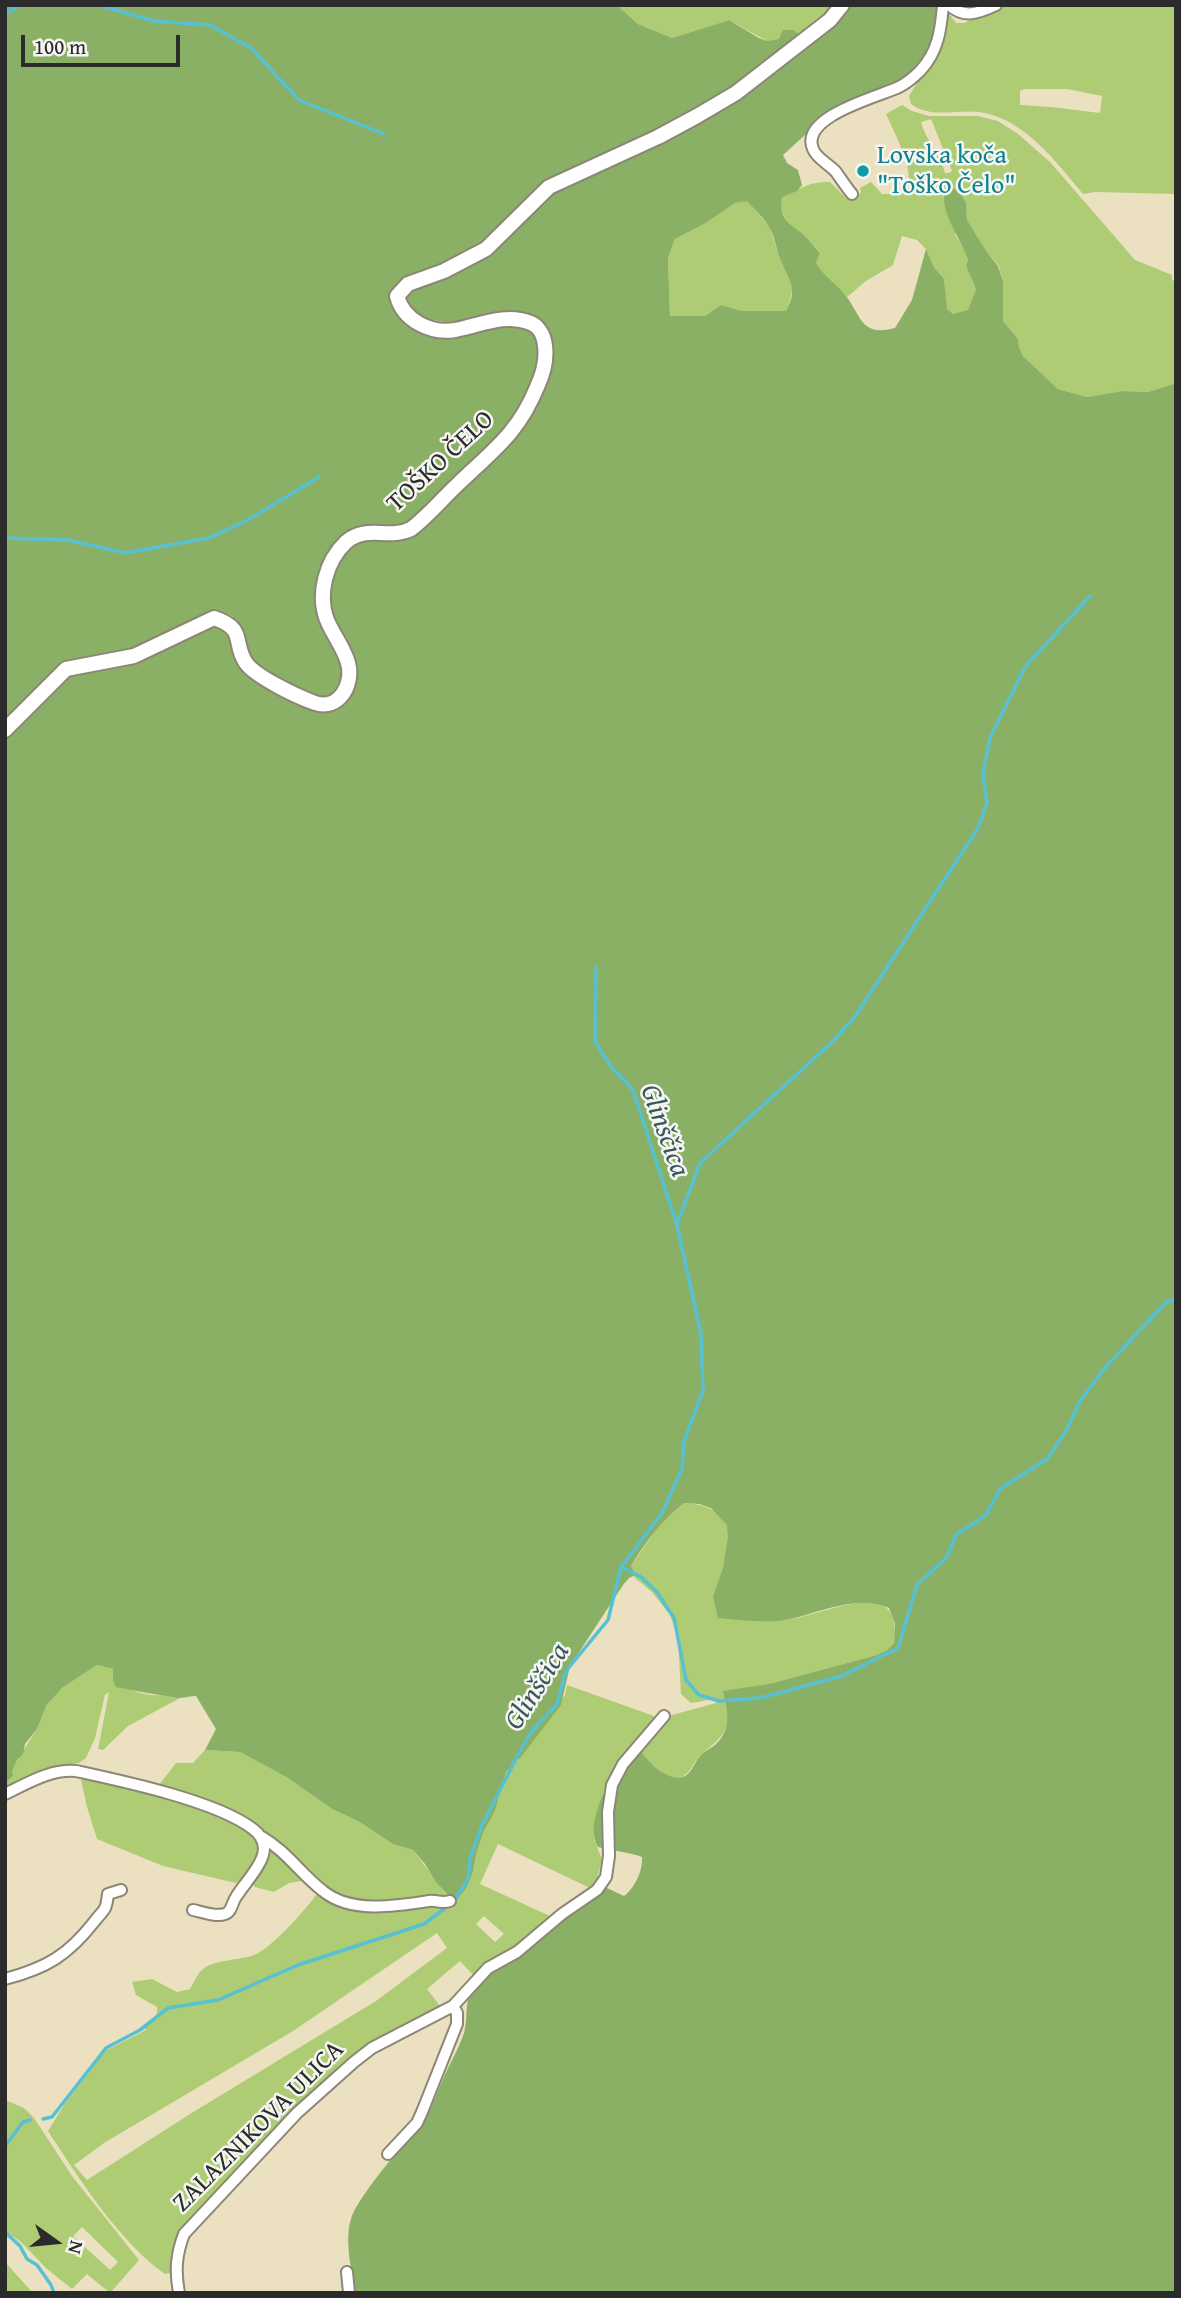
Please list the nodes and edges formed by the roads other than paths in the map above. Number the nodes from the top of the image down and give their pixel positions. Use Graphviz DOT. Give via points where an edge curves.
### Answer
graph roads {
  1 [pos="842,5"];
  2 [pos="943,5"];
  3 [pos="949,5"];
  4 [pos="996,5"];
  5 [pos="852,194"];
  6 [pos="5,730"];
  7 [pos="664,1716"];
  8 [pos="5,1794"];
  9 [pos="261,1837"];
  10 [pos="121,1890"];
  11 [pos="450,1901"];
  12 [pos="193,1910"];
  13 [pos="5,1979"];
  14 [pos="453,2006"];
  15 [pos="388,2154"];
  16 [pos="347,2272"];
  17 [pos="178,2293"];
  18 [pos="349,2293"];
  1 -- 6 [label="street, TOŠKO ČELO" via="830,20 736,93 658,137 549,187 486,249 408,284 397,296 406,316 421,326 452,331 500,320 529,322 545,340 547,354 531,401 513,432 492,455 411,529 401,534 356,534 330,561 322,603 348,664 349,681 333,704 318,705 259,673 246,662 234,630 214,618 134,656 66,669"];
  2 -- 5 [label="street" via="938,43 921,70 899,87 843,108 821,125 813,138 817,155"];
  3 -- 4 [label="street" via="966,15"];
  7 -- 14 [label="street, ZALAZNIKOVA ULICA" via="623,1764 612,1785 606,1877 597,1890 517,1952 488,1968"];
  8 -- 9 [label="street" via="47,1774 76,1770 198,1803 242,1821"];
  9 -- 11 [label="street" via="336,1899 389,1906"];
  9 -- 12 [label="street" via="264,1853 229,1912"];
  10 -- 13 [label="street" via="108,1894 105,1912 69,1950 40,1969"];
  14 -- 15 [label="street" via="457,2024 422,2112"];
  14 -- 17 [label="street, ZALAZNIKOVA ULICA" via="354,2062 203,2212 177,2250"];
  16 -- 18 [label="street"];
}
